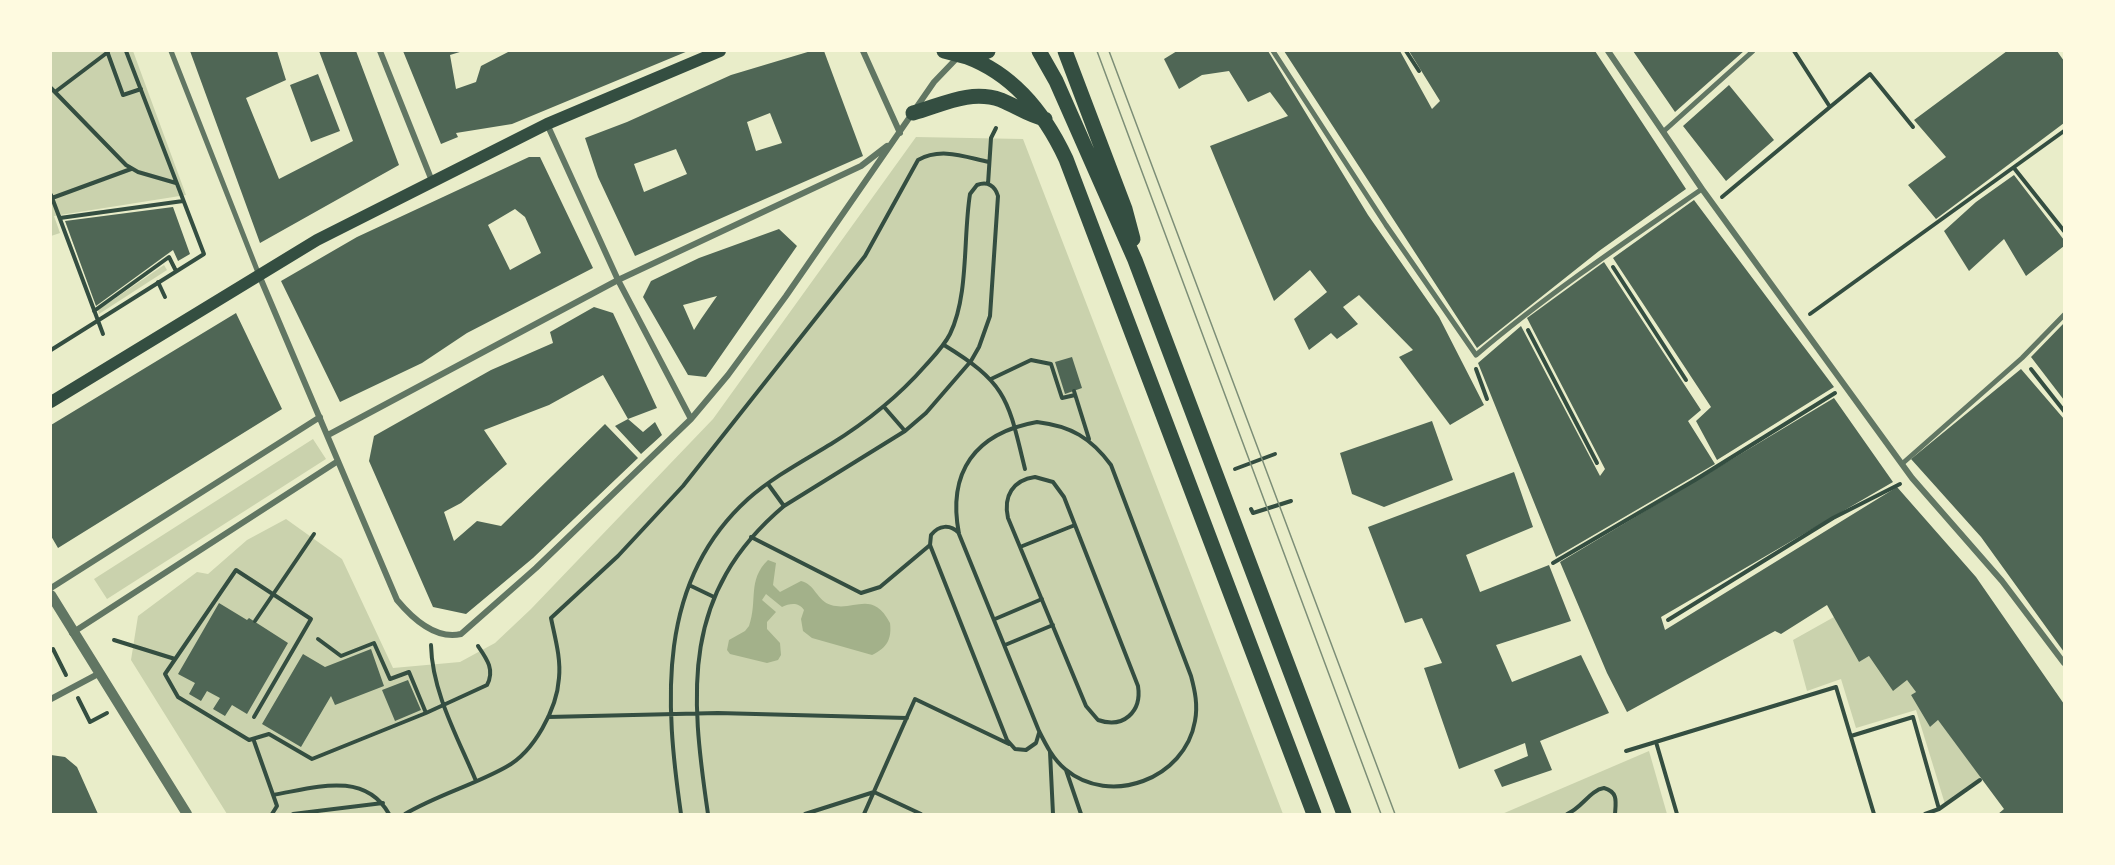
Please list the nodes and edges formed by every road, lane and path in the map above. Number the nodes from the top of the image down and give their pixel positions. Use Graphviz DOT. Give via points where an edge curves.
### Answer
graph roads {
  1 [pos="126,51"];
  2 [pos="171,51"];
  3 [pos="380,51"];
  4 [pos="720,51"];
  5 [pos="863,51"];
  6 [pos="988,51"];
  7 [pos="1039,51"];
  8 [pos="1065,51"];
  9 [pos="1274,51"];
  10 [pos="1406,51"];
  11 [pos="1608,51"];
  12 [pos="1753,51"];
  13 [pos="1794,51"];
  14 [pos="107,52"];
  15 [pos="956,55"];
  16 [pos="1419,70"];
  17 [pos="141,89"];
  18 [pos="53,90"];
  19 [pos="1830,107"];
  20 [pos="913,113"];
  21 [pos="1045,119"];
  22 [pos="547,124"];
  23 [pos="1913,127"];
  24 [pos="996,128"];
  25 [pos="1664,130"];
  26 [pos="2064,131"];
  27 [pos="900,133"];
  28 [pos="989,162"];
  29 [pos="2014,168"];
  30 [pos="132,169"];
  31 [pos="432,182"];
  32 [pos="177,183"];
  33 [pos="988,184"];
  34 [pos="1702,189"];
  35 [pos="52,196"];
  36 [pos="183,201"];
  37 [pos="1715,203"];
  38 [pos="60,218"];
  39 [pos="2064,231"];
  40 [pos="1605,255"];
  41 [pos="1135,260"];
  42 [pos="176,271"];
  43 [pos="259,275"];
  44 [pos="618,280"];
  45 [pos="158,282"];
  46 [pos="165,297"];
  47 [pos="94,311"];
  48 [pos="2064,315"];
  49 [pos="1521,317"];
  50 [pos="98,321"];
  51 [pos="1797,323"];
  52 [pos="102,334"];
  53 [pos="944,345"];
  54 [pos="51,350"];
  55 [pos="1476,355"];
  56 [pos="2022,358"];
  57 [pos="971,361"];
  58 [pos="991,379"];
  59 [pos="1686,380"];
  60 [pos="1846,386"];
  61 [pos="1487,399"];
  62 [pos="51,402"];
  63 [pos="885,408"];
  64 [pos="2064,411"];
  65 [pos="320,417"];
  66 [pos="691,419"];
  67 [pos="1015,426"];
  68 [pos="905,431"];
  69 [pos="328,435"];
  70 [pos="1089,440"];
  71 [pos="1275,454"];
  72 [pos="338,461"];
  73 [pos="1597,463"];
  74 [pos="1904,463"];
  75 [pos="1025,469"];
  76 [pos="1238,477"];
  77 [pos="1911,478"];
  78 [pos="768,484"];
  79 [pos="1291,501"];
  80 [pos="1249,504"];
  81 [pos="783,506"];
  82 [pos="1075,525"];
  83 [pos="314,534"];
  84 [pos="959,534"];
  85 [pos="751,537"];
  86 [pos="930,545"];
  87 [pos="1020,547"];
  88 [pos="1553,563"];
  89 [pos="689,585"];
  90 [pos="51,588"];
  91 [pos="274,594"];
  92 [pos="51,595"];
  93 [pos="714,597"];
  94 [pos="1042,599"];
  95 [pos="994,619"];
  96 [pos="1668,620"];
  97 [pos="255,621"];
  98 [pos="1053,625"];
  99 [pos="431,629"];
  100 [pos="72,633"];
  101 [pos="318,639"];
  102 [pos="114,640"];
  103 [pos="1005,645"];
  104 [pos="478,646"];
  105 [pos="175,659"];
  106 [pos="2064,663"];
  107 [pos="98,674"];
  108 [pos="51,699"];
  109 [pos="444,705"];
  110 [pos="426,713"];
  111 [pos="696,713"];
  112 [pos="670,714"];
  113 [pos="254,717"];
  114 [pos="547,717"];
  115 [pos="907,718"];
  116 [pos="1039,732"];
  117 [pos="1851,736"];
  118 [pos="254,741"];
  119 [pos="1656,742"];
  120 [pos="1010,745"];
  121 [pos="1626,751"];
  122 [pos="1050,752"];
  123 [pos="1066,770"];
  124 [pos="1980,780"];
  125 [pos="476,781"];
  126 [pos="874,792"];
  127 [pos="273,795"];
  128 [pos="383,803"];
  129 [pos="1939,810"];
  130 [pos="1934,813"];
  131 [pos="187,814"];
  132 [pos="272,814"];
  133 [pos="293,814"];
  134 [pos="389,814"];
  135 [pos="405,814"];
  136 [pos="681,814"];
  137 [pos="708,814"];
  138 [pos="805,814"];
  139 [pos="864,814"];
  140 [pos="921,814"];
  141 [pos="1053,814"];
  142 [pos="1081,814"];
  143 [pos="1314,814"];
  144 [pos="1344,814"];
  145 [pos="1567,814"];
  146 [pos="1615,814"];
  147 [pos="1677,814"];
  148 [pos="1874,814"];
  149 [pos="1925,814"];
  1 -- 17 [label="path"];
  2 -- 43 [label="street"];
  3 -- 31 [label="street"];
  4 -- 22 [label="main road"];
  5 -- 27 [label="street"];
  6 -- 15 [label="main road"];
  7 -- 41 [label="main road"];
  8 -- 41 [label="main road" via="1125,209"];
  9 -- 55 [label="street" via="1386,225"];
  10 -- 16 [label="path"];
  11 -- 25 [label="street"];
  12 -- 25 [label="street"];
  13 -- 19 [label="path"];
  14 -- 17 [label="path" via="123,95"];
  14 -- 18 [label="path"];
  15 -- 20 [label="street"];
  15 -- 21 [label="main road" via="1009,79"];
  17 -- 32 [label="path"];
  18 -- 30 [label="path"];
  19 -- 23 [label="path" via="1870,74"];
  19 -- 37 [label="path"];
  20 -- 21 [label="main road" via="958,98 978,96 999,99"];
  20 -- 27 [label="street"];
  21 -- 143 [label="main road" via="1083,200"];
  22 -- 31 [label="main road"];
  22 -- 44 [label="street"];
  24 -- 28 [label="path"];
  25 -- 34 [label="street"];
  26 -- 29 [label="path"];
  27 -- 44 [label="street" via="861,166"];
  27 -- 66 [label="street" via="786,296"];
  28 -- 33 [label="path"];
  28 -- 114 [label="path" via="943,152 918,160 865,256 683,486 618,556 551,618 560,677"];
  29 -- 39 [label="path"];
  29 -- 51 [label="path"];
  30 -- 32 [label="path"];
  30 -- 35 [label="path"];
  31 -- 43 [label="main road" via="317,240"];
  32 -- 36 [label="path"];
  33 -- 53 [label="path" via="977,185 970,195 958,309"];
  33 -- 57 [label="path" via="998,196 992,300 986,332"];
  34 -- 37 [label="street"];
  34 -- 40 [label="street"];
  35 -- 38 [label="path"];
  36 -- 38 [label="path"];
  36 -- 42 [label="path" via="204,254"];
  37 -- 51 [label="street"];
  38 -- 47 [label="path"];
  40 -- 49 [label="street"];
  40 -- 59 [label="path"];
  41 -- 144 [label="main road"];
  42 -- 45 [label="path"];
  42 -- 47 [label="path" via="169,257"];
  43 -- 62 [label="main road"];
  43 -- 65 [label="street"];
  44 -- 66 [label="street"];
  44 -- 69 [label="street"];
  45 -- 46 [label="path"];
  45 -- 50 [label="path"];
  47 -- 50 [label="path"];
  48 -- 56 [label="street"];
  49 -- 55 [label="street"];
  49 -- 73 [label="path"];
  50 -- 52 [label="path"];
  50 -- 54 [label="path"];
  51 -- 60 [label="street"];
  53 -- 57 [label="path"];
  53 -- 63 [label="path"];
  55 -- 61 [label="path" via="1474,363"];
  56 -- 64 [label="path"];
  56 -- 74 [label="street"];
  57 -- 58 [label="path"];
  57 -- 68 [label="path"];
  58 -- 67 [label="path" via="1008,403"];
  58 -- 70 [label="path" via="1031,360 1051,364 1062,398 1074,393"];
  60 -- 74 [label="street"];
  60 -- 88 [label="path"];
  63 -- 68 [label="path"];
  63 -- 78 [label="path"];
  65 -- 69 [label="street"];
  65 -- 90 [label="street"];
  66 -- 99 [label="street" via="471,628 451,635"];
  67 -- 70 [label="path" via="1037,422 1059,425"];
  67 -- 75 [label="path"];
  67 -- 84 [label="path" via="994,435 964,468 956,490"];
  68 -- 81 [label="path"];
  69 -- 72 [label="street"];
  70 -- 123 [label="path" via="1111,465 1197,699 1195,722 1187,744 1174,763 1155,777 1132,786 1109,787"];
  71 -- 76 [label="path" via="1235,468"];
  72 -- 99 [label="street" via="393,593 407,612"];
  72 -- 100 [label="street"];
  74 -- 77 [label="street"];
  77 -- 96 [label="path" via="1833,518"];
  77 -- 106 [label="street" via="2002,581"];
  78 -- 81 [label="path"];
  78 -- 89 [label="path" via="724,525"];
  79 -- 80 [label="path" via="1253,513"];
  81 -- 85 [label="path"];
  82 -- 87 [label="path"];
  82 -- 87 [label="path" via="1060,489 1053,482 1026,478 1011,490 1006,508"];
  82 -- 98 [label="path" via="1137,686 1138,705 1133,713 1117,723 1107,723 1091,714"];
  83 -- 91 [label="path"];
  84 -- 86 [label="path" via="955,529 941,527 931,536"];
  84 -- 95 [label="path"];
  85 -- 86 [label="path" via="861,593 880,587"];
  85 -- 93 [label="path" via="735,556"];
  86 -- 120 [label="path"];
  87 -- 94 [label="path"];
  89 -- 93 [label="path"];
  89 -- 112 [label="path" via="675,636"];
  91 -- 97 [label="path"];
  91 -- 105 [label="path" via="236,570"];
  91 -- 113 [label="path" via="311,619"];
  92 -- 100 [label="street"];
  93 -- 111 [label="path" via="703,626"];
  94 -- 95 [label="path"];
  94 -- 98 [label="path"];
  95 -- 103 [label="path"];
  98 -- 103 [label="path"];
  99 -- 109 [label="path" via="432,666"];
  100 -- 107 [label="street"];
  101 -- 110 [label="path" via="341,656 374,643 390,679 409,672"];
  102 -- 105 [label="path"];
  103 -- 116 [label="path"];
  104 -- 109 [label="path" via="490,664 487,685"];
  105 -- 118 [label="path" via="165,674 178,697"];
  107 -- 108 [label="street"];
  107 -- 131 [label="street"];
  109 -- 110 [label="path"];
  109 -- 125 [label="path"];
  110 -- 118 [label="path" via="312,759 269,734"];
  111 -- 112 [label="path"];
  111 -- 115 [label="path"];
  111 -- 137 [label="path"];
  112 -- 114 [label="path"];
  112 -- 136 [label="path"];
  114 -- 125 [label="path" via="536,737 516,759"];
  115 -- 120 [label="path" via="915,699"];
  115 -- 126 [label="path"];
  116 -- 120 [label="path" via="1032,747 1020,750"];
  116 -- 122 [label="path"];
  117 -- 119 [label="path" via="1836,687"];
  117 -- 129 [label="path" via="1912,717"];
  117 -- 148 [label="path"];
  118 -- 127 [label="path"];
  119 -- 121 [label="path"];
  119 -- 147 [label="path"];
  122 -- 123 [label="path"];
  122 -- 141 [label="path"];
  123 -- 142 [label="path"];
  124 -- 129 [label="path"];
  125 -- 135 [label="path"];
  126 -- 138 [label="path"];
  126 -- 139 [label="path"];
  126 -- 140 [label="path"];
  127 -- 128 [label="path" via="351,785 363,788"];
  127 -- 132 [label="path" via="277,806"];
  128 -- 133 [label="path"];
  128 -- 134 [label="path"];
  129 -- 130 [label="path"];
  130 -- 149 [label="path"];
  145 -- 146 [label="path" via="1581,807 1593,792 1604,788 1614,793"];
}
